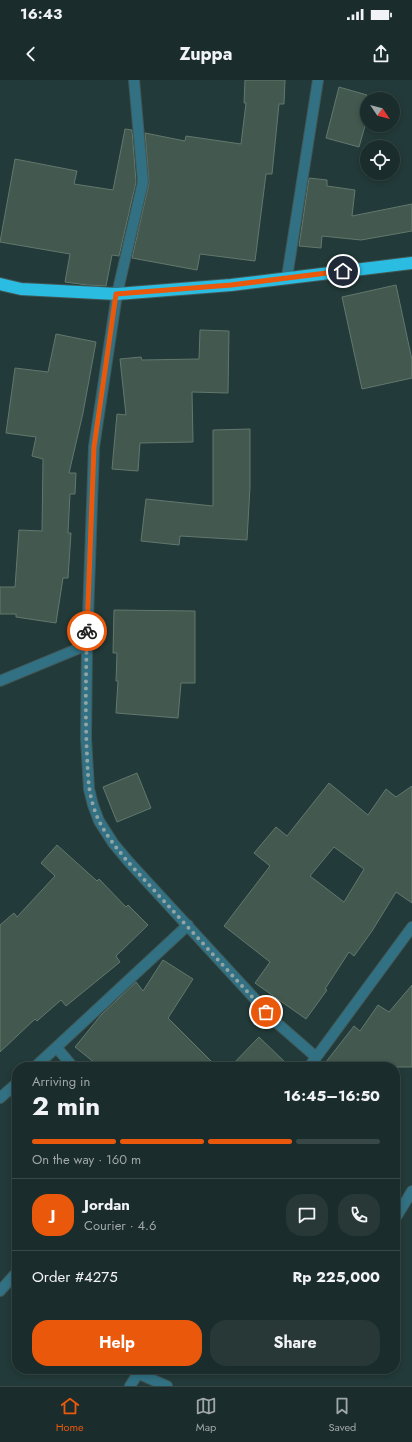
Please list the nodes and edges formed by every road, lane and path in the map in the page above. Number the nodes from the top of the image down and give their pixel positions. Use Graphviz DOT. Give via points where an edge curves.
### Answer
graph roads {
  1 [pos="134,80"];
  2 [pos="318,80"];
  3 [pos="412,263"];
  4 [pos="287,277"];
  5 [pos="0,284"];
  6 [pos="116,294"];
  7 [pos="87,646"];
  8 [pos="0,681"];
  9 [pos="188,925"];
  10 [pos="412,927"];
  11 [pos="57,1048"];
  12 [pos="316,1057"];
  13 [pos="41,1062"];
  14 [pos="69,1062"];
  15 [pos="312,1062"];
  16 [pos="12,1087"];
  17 [pos="0,1098"];
  18 [pos="412,1191"];
  19 [pos="400,1211"];
  20 [pos="12,1278"];
  21 [pos="0,1291"];
  22 [pos="138,1374"];
  23 [pos="145,1374"];
  24 [pos="130,1386"];
  25 [pos="167,1386"];
  1 -- 6 [label="street" via="144,182"];
  2 -- 4 [label="street"];
  3 -- 4 [label="highway"];
  4 -- 6 [label="highway" via="231,285"];
  5 -- 6 [label="highway" via="21,289"];
  6 -- 7 [label="street" via="94,447"];
  7 -- 8 [label="street"];
  7 -- 9 [label="street" via="86,738 89,789 93,805 113,844"];
  9 -- 11 [label="street"];
  9 -- 12 [label="street" via="277,1023"];
  10 -- 12 [label="street"];
  11 -- 13 [label="street"];
  11 -- 14 [label="street"];
  12 -- 15 [label="street"];
  16 -- 17 [label="street"];
  18 -- 19 [label="street"];
  20 -- 21 [label="street"];
  22 -- 24 [label="street"];
  23 -- 25 [label="street"];
}
